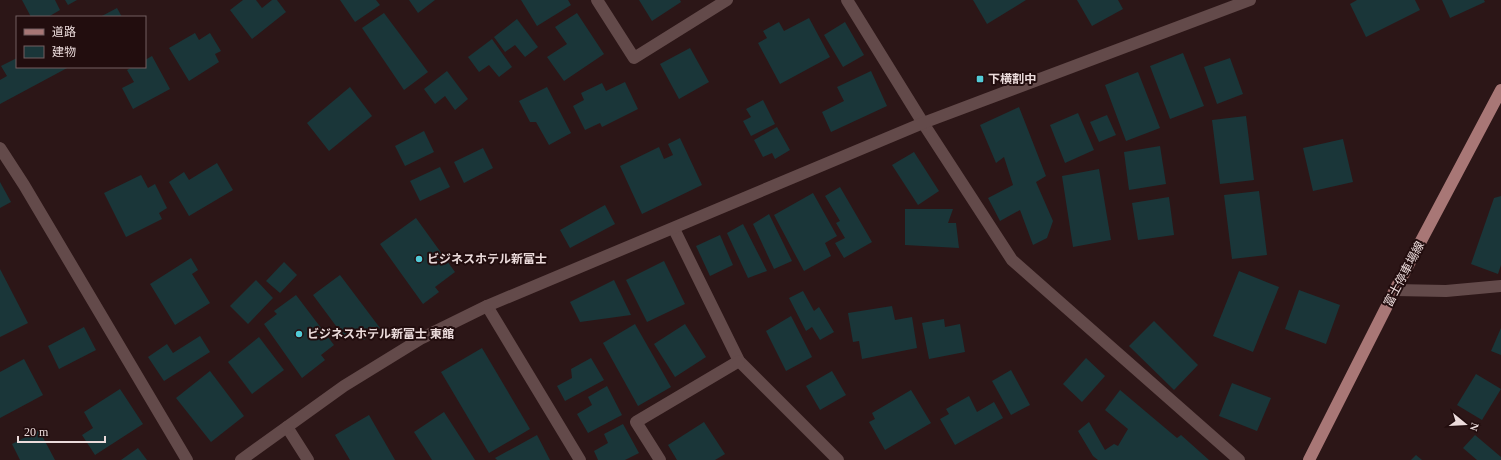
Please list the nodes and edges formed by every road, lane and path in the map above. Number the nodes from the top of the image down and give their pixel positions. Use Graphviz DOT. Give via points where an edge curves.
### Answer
graph roads {
  1 [pos="597,0"];
  2 [pos="727,0"];
  3 [pos="847,0"];
  4 [pos="1250,0"];
  5 [pos="1501,90"];
  6 [pos="923,123"];
  7 [pos="0,148"];
  8 [pos="674,229"];
  9 [pos="1501,286"];
  10 [pos="1395,290"];
  11 [pos="487,306"];
  12 [pos="739,361"];
  13 [pos="287,427"];
  14 [pos="187,460"];
  15 [pos="241,460"];
  16 [pos="308,460"];
  17 [pos="580,460"];
  18 [pos="660,460"];
  19 [pos="838,460"];
  20 [pos="1238,460"];
  21 [pos="1309,460"];
  1 -- 2 [label="street" via="634,58"];
  3 -- 6 [label="street"];
  4 -- 6 [label="street"];
  5 -- 10 [label="main road, 富士停車場線"];
  6 -- 8 [label="street"];
  6 -- 20 [label="street" via="1012,260"];
  7 -- 14 [label="street"];
  8 -- 11 [label="street"];
  8 -- 12 [label="street"];
  9 -- 10 [label="street" via="1446,291"];
  10 -- 21 [label="main road, 富士停車場線"];
  11 -- 13 [label="street" via="422,338 344,386"];
  11 -- 17 [label="street"];
  12 -- 18 [label="street" via="636,422"];
  12 -- 19 [label="street"];
  13 -- 15 [label="street"];
  13 -- 16 [label="street"];
}
